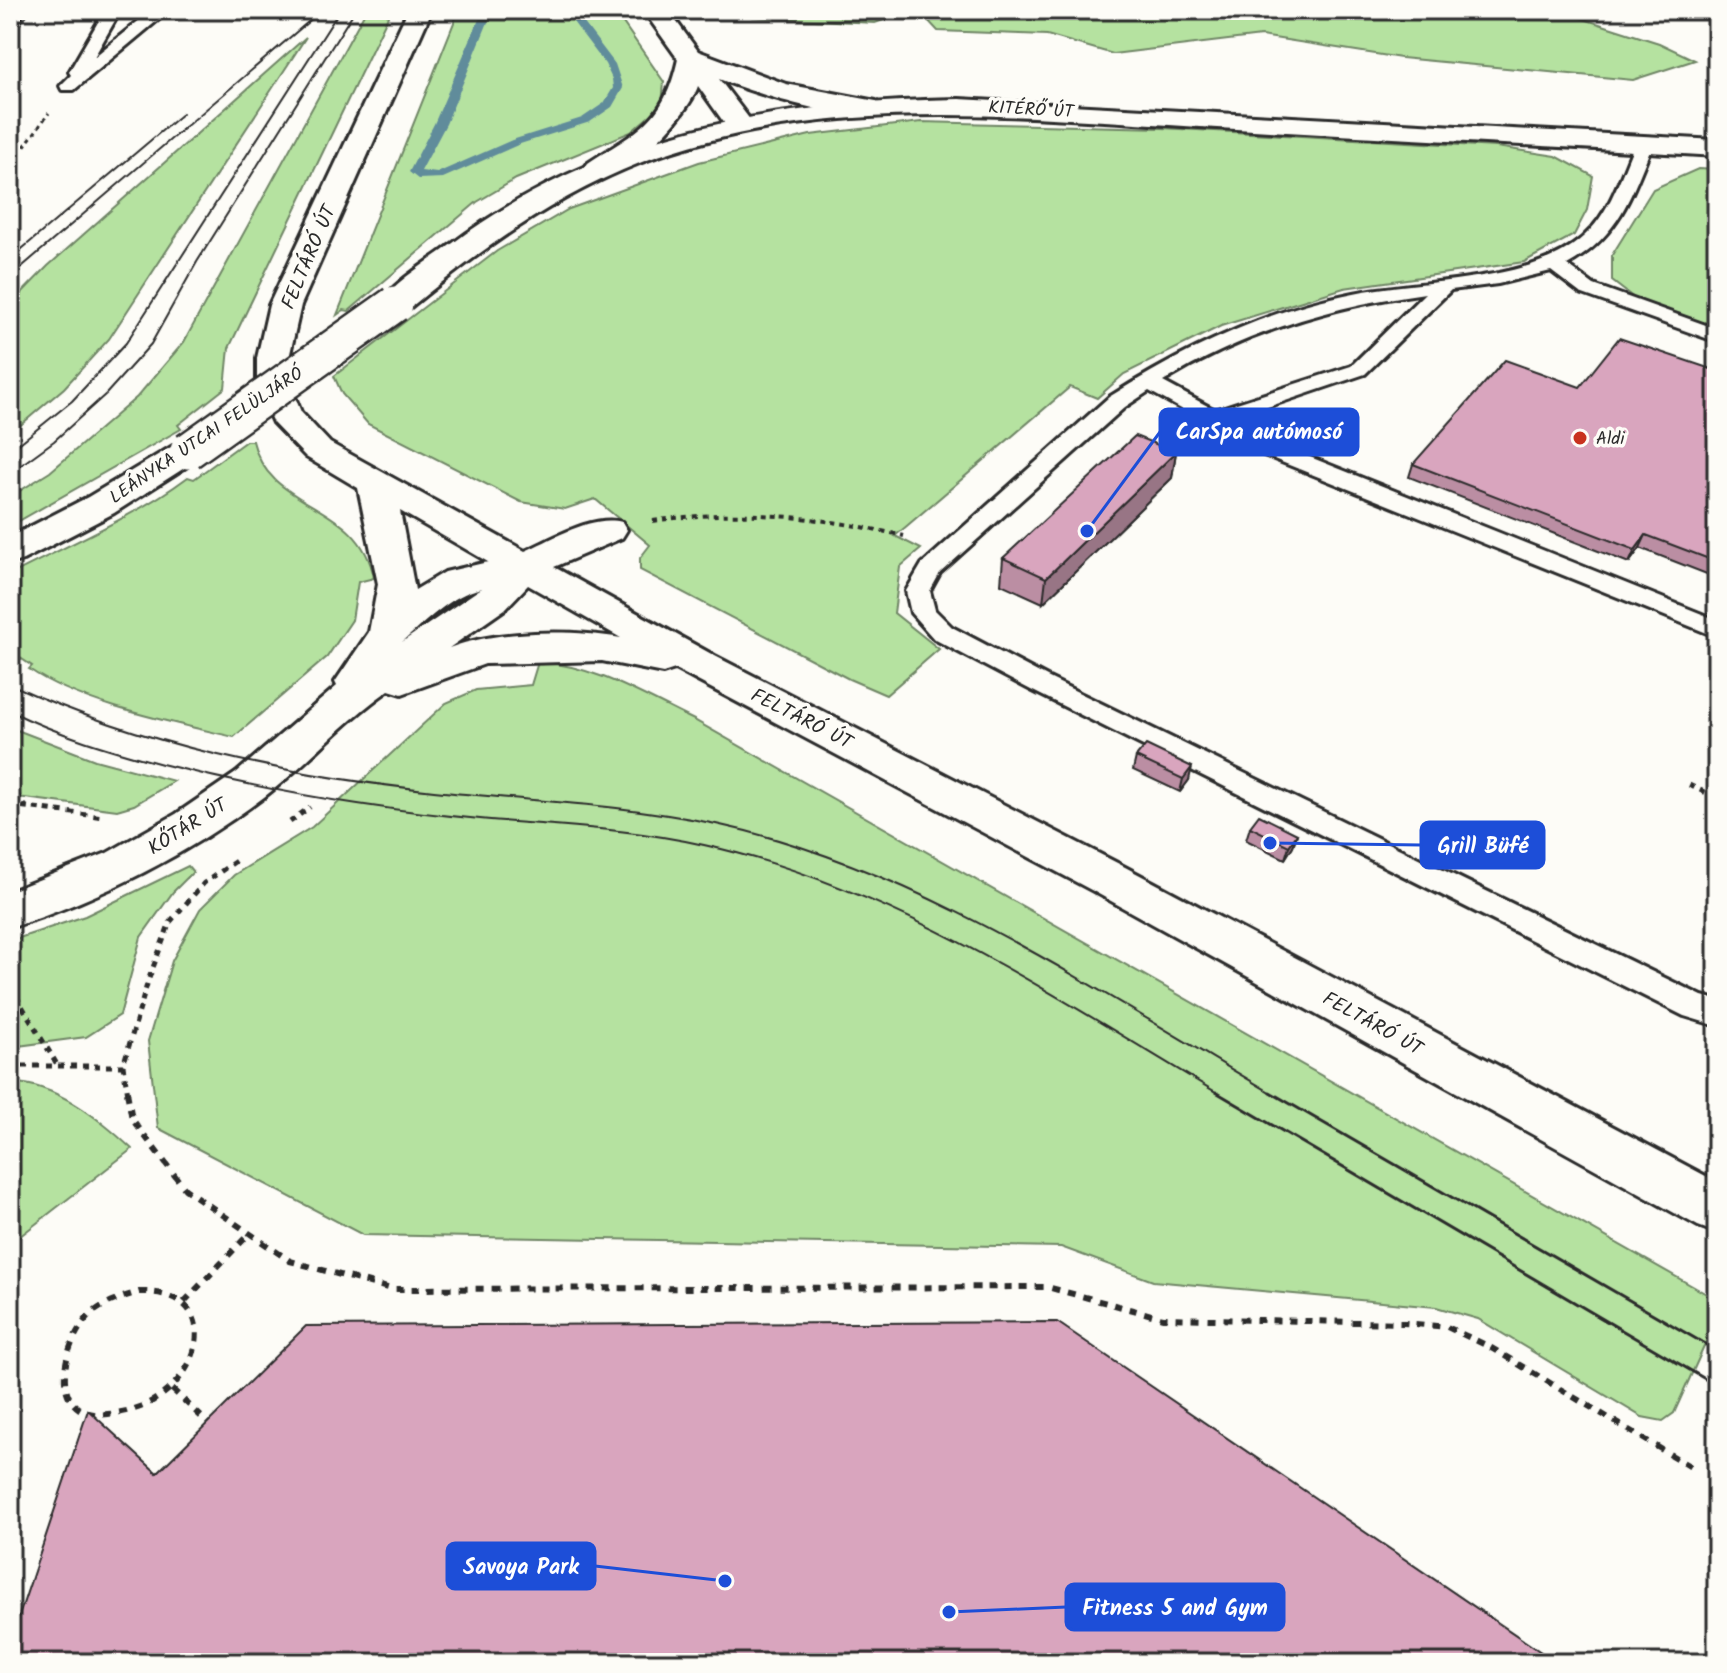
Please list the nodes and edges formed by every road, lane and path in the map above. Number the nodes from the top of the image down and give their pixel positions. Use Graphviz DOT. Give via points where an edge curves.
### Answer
graph roads {
  1 [pos="113,10"];
  2 [pos="162,10"];
  3 [pos="420,10"];
  4 [pos="655,10"];
  5 [pos="691,57"];
  6 [pos="68,86"];
  7 [pos="867,107"];
  8 [pos="740,125"];
  9 [pos="1644,143"];
  10 [pos="1717,148"];
  11 [pos="10,166"];
  12 [pos="598,169"];
  13 [pos="1554,264"];
  14 [pos="1445,285"];
  15 [pos="395,304"];
  16 [pos="1717,336"];
  17 [pos="1148,382"];
  18 [pos="1213,418"];
  19 [pos="376,486"];
  20 [pos="609,530"];
  21 [pos="952,549"];
  22 [pos="10,552"];
  23 [pos="522,566"];
  24 [pos="1717,629"];
  25 [pos="388,633"];
  26 [pos="701,666"];
  27 [pos="340,704"];
  28 [pos="10,785"];
  29 [pos="1689,785"];
  30 [pos="1717,798"];
  31 [pos="10,805"];
  32 [pos="26,807"];
  33 [pos="310,807"];
  34 [pos="115,818"];
  35 [pos="281,828"];
  36 [pos="242,856"];
  37 [pos="10,910"];
  38 [pos="10,986"];
  39 [pos="1710,1012"];
  40 [pos="10,1066"];
  41 [pos="58,1066"];
  42 [pos="123,1066"];
  43 [pos="1717,1209"];
  44 [pos="248,1235"];
  45 [pos="184,1302"];
  46 [pos="172,1389"];
  47 [pos="223,1437"];
  48 [pos="1691,1467"];
  1 -- 6 [label="lane"];
  2 -- 6 [label="lane"];
  3 -- 19 [label="street, FELTÁRÓ ÚT" via="285,305 273,358 274,387 285,416 318,450"];
  4 -- 5 [label="street"];
  5 -- 7 [label="street" via="780,93"];
  5 -- 8 [label="street"];
  5 -- 12 [label="street" via="675,109"];
  6 -- 11 [label="path"];
  7 -- 8 [label="street, KITÉRŐ ÚT"];
  7 -- 9 [label="street, KITÉRŐ ÚT" via="996,106"];
  8 -- 12 [label="street, KITÉRŐ ÚT"];
  9 -- 10 [label="street, KITÉRŐ ÚT"];
  9 -- 13 [label="lane" via="1597,235"];
  12 -- 15 [label="street, KITÉRŐ ÚT" via="503,221"];
  13 -- 14 [label="lane"];
  13 -- 16 [label="lane" via="1587,289"];
  14 -- 17 [label="lane" via="1309,310 1220,342"];
  14 -- 18 [label="lane" via="1358,370"];
  15 -- 22 [label="street, LEÁNYKA UTCAI FELÜLJÁRÓ, bridge" via="188,451 101,505"];
  17 -- 18 [label="lane"];
  17 -- 21 [label="lane" via="1117,402"];
  18 -- 24 [label="lane" via="1272,450"];
  19 -- 23 [label="street, FELTÁRÓ ÚT"];
  19 -- 25 [label="street, KŐTÁR ÚT" via="397,584"];
  20 -- 21 [label="path" via="676,517 768,513 864,525"];
  20 -- 23 [label="street"];
  21 -- 39 [label="lane" via="930,569 918,591 923,613 943,633"];
  23 -- 25 [label="street, KŐTÁR ÚT" via="458,581"];
  23 -- 26 [label="street, FELTÁRÓ ÚT"];
  23 -- 27 [label="street, KŐTÁR ÚT" via="491,600"];
  25 -- 27 [label="street, KŐTÁR ÚT"];
  26 -- 27 [label="street, KŐTÁR ÚT" via="602,648 480,651"];
  26 -- 43 [label="street, FELTÁRÓ ÚT" via="1053,849"];
  27 -- 37 [label="street, KŐTÁR ÚT" via="251,784 191,826 123,865"];
  28 -- 32 [label="path"];
  29 -- 30 [label="path"];
  31 -- 32 [label="path"];
  32 -- 34 [label="path"];
  33 -- 35 [label="path"];
  36 -- 42 [label="path" via="204,883 170,922"];
  38 -- 41 [label="path"];
  40 -- 41 [label="path"];
  41 -- 42 [label="path"];
  42 -- 44 [label="path" via="132,1119 185,1189"];
  44 -- 45 [label="path"];
  44 -- 48 [label="path" via="290,1261 391,1289 1047,1287 1163,1318 1447,1327"];
  45 -- 46 [label="path" via="195,1320 197,1343 189,1368"];
  45 -- 46 [label="path" via="163,1293 139,1292 114,1300 90,1315 72,1337 63,1361 63,1385 75,1404 95,1415 121,1416 148,1407"];
  46 -- 47 [label="path"];
}
